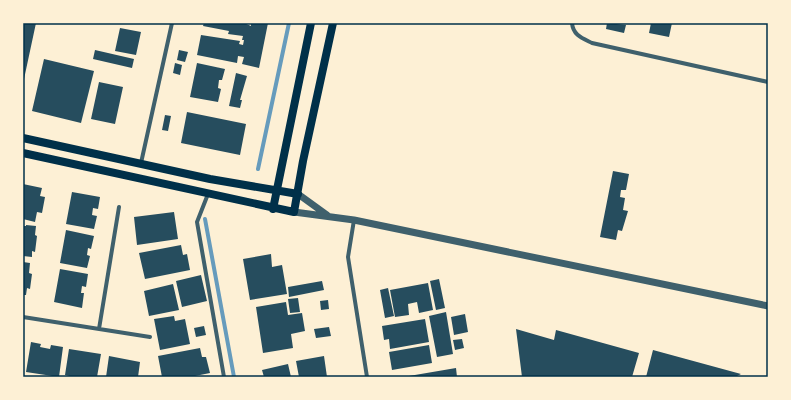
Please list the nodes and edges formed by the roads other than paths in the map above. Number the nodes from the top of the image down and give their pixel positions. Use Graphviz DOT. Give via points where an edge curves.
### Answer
graph roads {
  1 [pos="172,23"];
  2 [pos="311,23"];
  3 [pos="332,23"];
  4 [pos="572,23"];
  5 [pos="768,82"];
  6 [pos="23,138"];
  7 [pos="23,153"];
  8 [pos="142,163"];
  9 [pos="277,189"];
  10 [pos="208,194"];
  11 [pos="298,194"];
  12 [pos="119,208"];
  13 [pos="273,209"];
  14 [pos="294,212"];
  15 [pos="327,215"];
  16 [pos="354,220"];
  17 [pos="768,306"];
  18 [pos="23,317"];
  19 [pos="99,329"];
  20 [pos="150,337"];
  21 [pos="224,377"];
  22 [pos="367,377"];
  1 -- 8 [label="street"];
  2 -- 9 [label="main road"];
  3 -- 11 [label="main road"];
  4 -- 5 [label="street" via="572,29 578,37 592,43"];
  6 -- 8 [label="main road"];
  7 -- 10 [label="main road"];
  8 -- 9 [label="main road" via="210,179"];
  9 -- 11 [label="main road"];
  9 -- 13 [label="main road"];
  10 -- 13 [label="main road"];
  10 -- 21 [label="street" via="197,222"];
  11 -- 14 [label="main road"];
  11 -- 15 [label="street"];
  12 -- 19 [label="street"];
  13 -- 14 [label="main road"];
  14 -- 15 [label="street"];
  15 -- 16 [label="street"];
  16 -- 17 [label="street"];
  16 -- 22 [label="street" via="348,257"];
  18 -- 19 [label="street"];
  19 -- 20 [label="street"];
}
